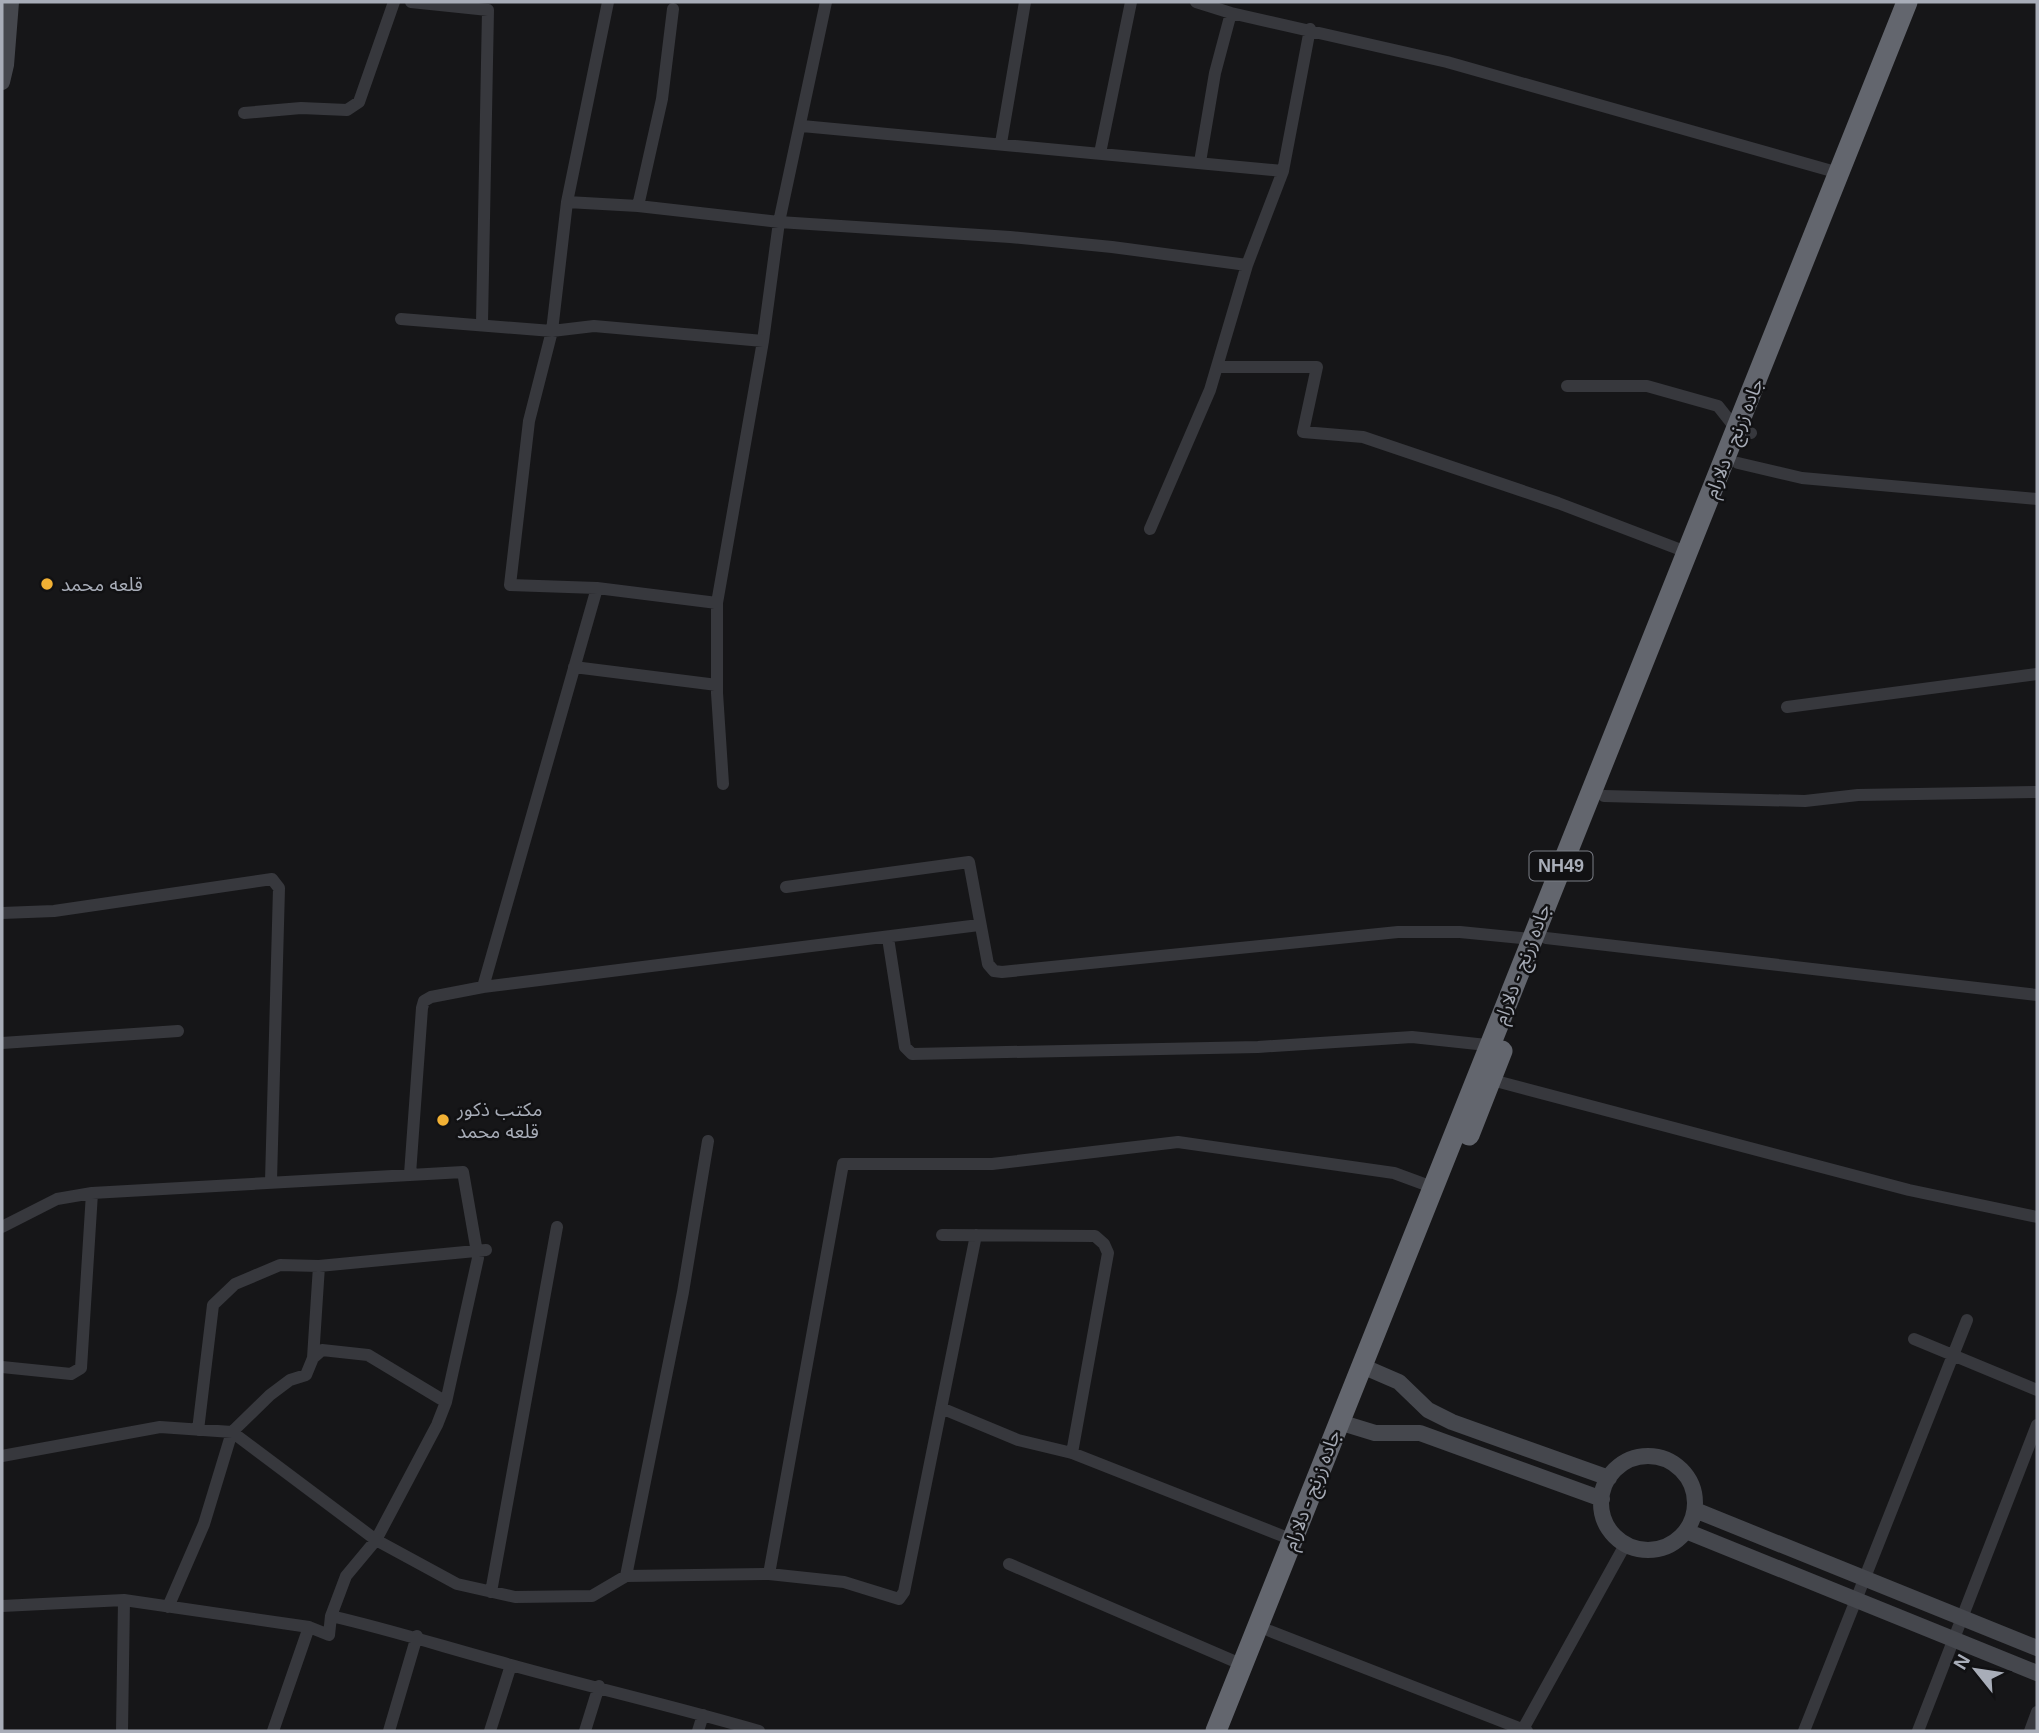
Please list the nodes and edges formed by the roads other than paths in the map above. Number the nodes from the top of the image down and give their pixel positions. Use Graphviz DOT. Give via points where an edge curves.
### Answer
graph roads {
  1 [pos="10,2"];
  2 [pos="394,2"];
  3 [pos="411,2"];
  4 [pos="608,2"];
  5 [pos="826,2"];
  6 [pos="1026,2"];
  7 [pos="1131,2"];
  8 [pos="1196,2"];
  9 [pos="1907,2"];
  10 [pos="1917,2"];
  11 [pos="673,9"];
  12 [pos="1231,13"];
  13 [pos="1310,29"];
  14 [pos="4,65"];
  15 [pos="2,82"];
  16 [pos="244,113"];
  17 [pos="802,126"];
  18 [pos="1001,143"];
  19 [pos="1100,153"];
  20 [pos="1200,162"];
  21 [pos="1283,170"];
  22 [pos="1839,173"];
  23 [pos="567,202"];
  24 [pos="638,206"];
  25 [pos="779,222"];
  26 [pos="1247,265"];
  27 [pos="401,318"];
  28 [pos="482,323"];
  29 [pos="552,331"];
  30 [pos="763,341"];
  31 [pos="1218,367"];
  32 [pos="1567,386"];
  33 [pos="1744,432"];
  34 [pos="1738,463"];
  35 [pos="2037,499"];
  36 [pos="1150,529"];
  37 [pos="1689,553"];
  38 [pos="597,588"];
  39 [pos="717,603"];
  40 [pos="574,667"];
  41 [pos="2037,674"];
  42 [pos="717,685"];
  43 [pos="1787,707"];
  44 [pos="723,784"];
  45 [pos="2037,792"];
  46 [pos="1604,796"];
  47 [pos="786,887"];
  48 [pos="2,913"];
  49 [pos="979,925"];
  50 [pos="888,938"];
  51 [pos="1538,939"];
  52 [pos="483,987"];
  53 [pos="2037,995"];
  54 [pos="178,1031"];
  55 [pos="2,1043"];
  56 [pos="1497,1047"];
  57 [pos="1492,1080"];
  58 [pos="708,1141"];
  59 [pos="410,1174"];
  60 [pos="271,1181"];
  61 [pos="1432,1187"];
  62 [pos="92,1193"];
  63 [pos="2037,1217"];
  64 [pos="2,1227"];
  65 [pos="557,1227"];
  66 [pos="942,1235"];
  67 [pos="976,1235"];
  68 [pos="481,1250"];
  69 [pos="319,1266"];
  70 [pos="1966,1320"];
  71 [pos="1914,1339"];
  72 [pos="1953,1355"];
  73 [pos="313,1358"];
  74 [pos="2,1367"];
  75 [pos="1369,1369"];
  76 [pos="2037,1390"];
  77 [pos="446,1402"];
  78 [pos="941,1408"];
  79 [pos="1345,1424"];
  80 [pos="2037,1425"];
  81 [pos="198,1430"];
  82 [pos="232,1432"];
  83 [pos="1072,1453"];
  84 [pos="2,1456"];
  85 [pos="1609,1478"];
  86 [pos="1602,1499"];
  87 [pos="1695,1510"];
  88 [pos="1686,1531"];
  89 [pos="376,1540"];
  90 [pos="1293,1540"];
  91 [pos="1625,1545"];
  92 [pos="1009,1564"];
  93 [pos="769,1574"];
  94 [pos="626,1576"];
  95 [pos="1864,1578"];
  96 [pos="491,1592"];
  97 [pos="124,1600"];
  98 [pos="1856,1600"];
  99 [pos="2,1606"];
  100 [pos="168,1606"];
  101 [pos="331,1616"];
  102 [pos="1962,1618"];
  103 [pos="309,1627"];
  104 [pos="1270,1631"];
  105 [pos="417,1636"];
  106 [pos="1954,1639"];
  107 [pos="2037,1648"];
  108 [pos="511,1665"];
  109 [pos="1243,1665"];
  110 [pos="2037,1673"];
  111 [pos="599,1686"];
  112 [pos="2037,1712"];
  113 [pos="703,1714"];
  114 [pos="1525,1730"];
  115 [pos="122,1731"];
  116 [pos="273,1731"];
  117 [pos="389,1731"];
  118 [pos="490,1731"];
  119 [pos="585,1731"];
  120 [pos="698,1731"];
  121 [pos="759,1731"];
  122 [pos="1216,1731"];
  123 [pos="1230,1731"];
  124 [pos="1804,1731"];
  125 [pos="1918,1731"];
  126 [pos="2030,1731"];
  1 -- 14 [label="street"];
  2 -- 16 [label="street" via="359,102 347,110"];
  3 -- 28 [label="street" via="488,10"];
  4 -- 23 [label="street"];
  5 -- 17 [label="street"];
  6 -- 18 [label="street"];
  7 -- 19 [label="street"];
  8 -- 12 [label="street"];
  9 -- 22 [label="highway, جاده زرنج - دلارام / NH49"];
  10 -- 33 [label="highway, جاده زرنج - دلارام / NH49"];
  11 -- 24 [label="street" via="662,99"];
  12 -- 13 [label="street"];
  12 -- 20 [label="street"];
  13 -- 21 [label="street"];
  13 -- 22 [label="street" via="1447,62"];
  14 -- 15 [label="street"];
  17 -- 18 [label="street"];
  17 -- 25 [label="street"];
  18 -- 19 [label="street"];
  19 -- 20 [label="street"];
  20 -- 21 [label="street"];
  21 -- 26 [label="street"];
  22 -- 33 [label="highway, جاده زرنج - دلارام / NH49"];
  23 -- 24 [label="street"];
  23 -- 29 [label="street"];
  24 -- 25 [label="street"];
  25 -- 26 [label="street" via="1010,237"];
  25 -- 30 [label="street"];
  26 -- 31 [label="street"];
  27 -- 28 [label="street"];
  28 -- 29 [label="street"];
  29 -- 30 [label="street" via="594,326"];
  29 -- 38 [label="street" via="529,421 510,585"];
  30 -- 39 [label="street"];
  31 -- 36 [label="street"];
  31 -- 37 [label="street" via="1317,367 1303,432 1363,437"];
  32 -- 33 [label="street" via="1647,386 1718,406"];
  33 -- 34 [label="highway, جاده زرنج - دلارام / NH49"];
  33 -- 37 [label="highway, جاده زرنج - دلارام / NH49"];
  34 -- 35 [label="street" via="1802,478"];
  34 -- 46 [label="highway, جاده زرنج - دلارام / NH49"];
  37 -- 51 [label="highway, جاده زرنج - دلارام / NH49"];
  38 -- 39 [label="street"];
  38 -- 40 [label="street"];
  39 -- 42 [label="street"];
  40 -- 42 [label="street"];
  40 -- 52 [label="street"];
  41 -- 43 [label="street"];
  42 -- 44 [label="street"];
  45 -- 46 [label="street" via="1858,795 1805,802"];
  46 -- 51 [label="highway, جاده زرنج - دلارام / NH49"];
  47 -- 49 [label="street" via="969,862"];
  48 -- 60 [label="street" via="54,911 272,879 279,888"];
  49 -- 50 [label="street"];
  49 -- 51 [label="street" via="988,964 1002,972 1398,932"];
  50 -- 52 [label="street"];
  50 -- 56 [label="street" via="905,1047 912,1054 1258,1047 1412,1038"];
  51 -- 53 [label="street"];
  51 -- 56 [label="highway, جاده زرنج - دلارام / NH49"];
  52 -- 59 [label="street" via="424,1001"];
  54 -- 55 [label="street"];
  56 -- 57 [label="highway, جاده زرنج - دلارام / NH49"];
  56 -- 61 [label="highway, جاده زرنج - دلارام / NH49"];
  57 -- 63 [label="street" via="1909,1190"];
  57 -- 75 [label="highway, جاده زرنج - دلارام / NH49"];
  58 -- 94 [label="street" via="683,1293"];
  59 -- 60 [label="street"];
  59 -- 68 [label="street" via="463,1172"];
  60 -- 62 [label="street"];
  61 -- 75 [label="highway, جاده زرنج - دلارام / NH49"];
  61 -- 93 [label="street" via="1394,1173 1178,1143 992,1164 843,1164"];
  62 -- 64 [label="street" via="57,1199"];
  62 -- 74 [label="street" via="81,1368 71,1374"];
  65 -- 96 [label="street"];
  66 -- 67 [label="street"];
  67 -- 78 [label="street"];
  67 -- 83 [label="street" via="1095,1236 1108,1253"];
  68 -- 69 [label="street"];
  68 -- 77 [label="street"];
  69 -- 73 [label="street"];
  69 -- 81 [label="street" via="280,1265 235,1284 213,1305"];
  70 -- 72 [label="street"];
  71 -- 72 [label="street"];
  72 -- 76 [label="street"];
  72 -- 95 [label="street"];
  73 -- 77 [label="street" via="322,1350 368,1355"];
  73 -- 82 [label="street" via="306,1375 270,1395"];
  75 -- 79 [label="highway, جاده زرنج - دلارام / NH49"];
  75 -- 85 [label="street" via="1399,1382 1428,1410 1451,1422"];
  77 -- 89 [label="street"];
  78 -- 83 [label="street" via="1018,1440"];
  78 -- 93 [label="street" via="899,1599 844,1582"];
  79 -- 86 [label="street" via="1375,1433 1420,1433"];
  79 -- 90 [label="highway, جاده زرنج - دلارام / NH49"];
  79 -- 104 [label="highway, جاده زرنج - دلارام / NH49"];
  80 -- 102 [label="street"];
  81 -- 82 [label="street"];
  81 -- 84 [label="street" via="160,1427"];
  82 -- 89 [label="street"];
  82 -- 100 [label="street" via="204,1524"];
  83 -- 90 [label="street"];
  85 -- 86 [label="street"];
  85 -- 87 [label="street" via="1618,1467 1638,1457 1661,1457 1680,1468 1693,1487"];
  86 -- 91 [label="street" via="1608,1529"];
  87 -- 88 [label="street"];
  87 -- 95 [label="street"];
  88 -- 91 [label="street" via="1669,1545 1647,1550"];
  88 -- 98 [label="street"];
  89 -- 96 [label="street" via="457,1584"];
  89 -- 101 [label="street" via="346,1576"];
  90 -- 109 [label="highway, جاده زرنج - دلارام / NH49"];
  91 -- 114 [label="street"];
  92 -- 109 [label="street"];
  93 -- 94 [label="street"];
  94 -- 96 [label="street" via="592,1596 515,1597"];
  95 -- 98 [label="street"];
  95 -- 102 [label="street"];
  97 -- 99 [label="street"];
  97 -- 100 [label="street"];
  97 -- 115 [label="street"];
  98 -- 106 [label="street"];
  98 -- 124 [label="street"];
  100 -- 103 [label="street"];
  101 -- 103 [label="street" via="329,1635"];
  101 -- 105 [label="street"];
  102 -- 106 [label="street"];
  102 -- 107 [label="street"];
  103 -- 116 [label="street"];
  104 -- 114 [label="street"];
  104 -- 123 [label="highway, جاده زرنج - دلارام / NH49"];
  105 -- 108 [label="street"];
  105 -- 117 [label="street"];
  106 -- 110 [label="street"];
  106 -- 125 [label="street"];
  108 -- 111 [label="street"];
  108 -- 118 [label="street"];
  109 -- 122 [label="highway, جاده زرنج - دلارام / NH49"];
  111 -- 113 [label="street"];
  111 -- 119 [label="street"];
  112 -- 126 [label="street"];
  113 -- 120 [label="street"];
  113 -- 121 [label="street"];
}
